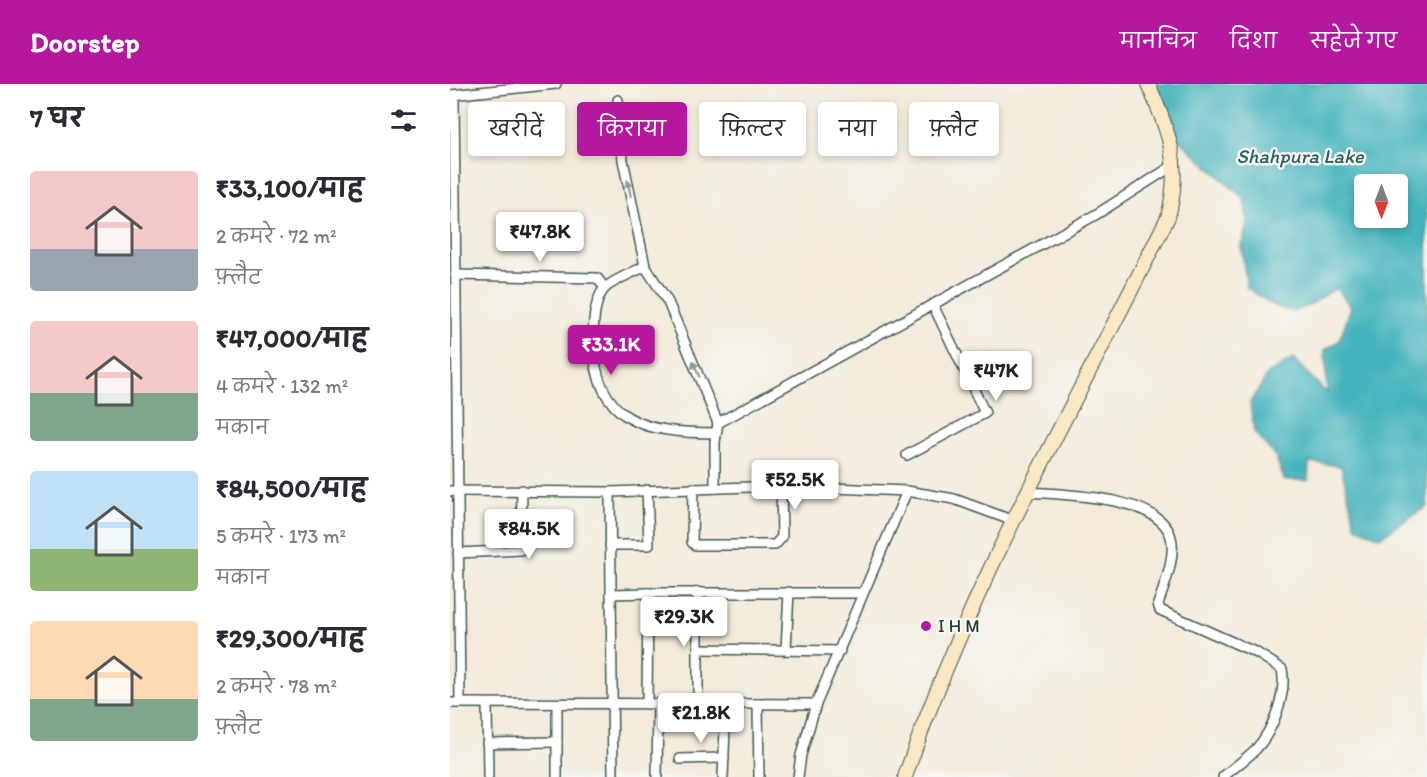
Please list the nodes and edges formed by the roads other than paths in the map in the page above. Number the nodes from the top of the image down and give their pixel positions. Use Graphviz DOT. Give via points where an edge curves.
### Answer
graph roads {
  1 [pos="556,84"];
  2 [pos="1148,84"];
  3 [pos="452,95"];
  4 [pos="618,100"];
  5 [pos="1174,165"];
  6 [pos="453,264"];
  7 [pos="645,266"];
  8 [pos="455,275"];
  9 [pos="605,288"];
  10 [pos="933,305"];
  11 [pos="718,423"];
  12 [pos="716,433"];
  13 [pos="907,455"];
  14 [pos="781,486"];
  15 [pos="693,488"];
  16 [pos="715,488"];
  17 [pos="522,490"];
  18 [pos="647,490"];
  19 [pos="907,490"];
  20 [pos="454,491"];
  21 [pos="610,492"];
  22 [pos="1028,492"];
  23 [pos="1014,521"];
  24 [pos="610,545"];
  25 [pos="458,553"];
  26 [pos="698,592"];
  27 [pos="789,592"];
  28 [pos="648,593"];
  29 [pos="863,593"];
  30 [pos="611,594"];
  31 [pos="698,649"];
  32 [pos="786,649"];
  33 [pos="840,651"];
  34 [pos="455,703"];
  35 [pos="487,704"];
  36 [pos="557,704"];
  37 [pos="612,704"];
  38 [pos="647,704"];
  39 [pos="658,704"];
  40 [pos="698,704"];
  41 [pos="726,704"];
  42 [pos="758,704"];
  43 [pos="816,704"];
  44 [pos="557,742"];
  45 [pos="487,743"];
  46 [pos="724,758"];
  47 [pos="680,759"];
  48 [pos="488,777"];
  49 [pos="557,777"];
  50 [pos="614,777"];
  51 [pos="657,777"];
  52 [pos="723,777"];
  53 [pos="759,777"];
  54 [pos="798,777"];
  55 [pos="905,777"];
  56 [pos="1223,777"];
  1 -- 3 [label="street"];
  2 -- 5 [label="street" via="1173,148"];
  3 -- 6 [label="street"];
  7 -- 4 [label="street, one-way" via="623,160"];
  5 -- 10 [label="street" via="1097,214"];
  5 -- 22 [label="street" via="1175,186 1168,217"];
  6 -- 8 [label="street"];
  7 -- 9 [label="street"];
  11 -- 7 [label="street, one-way" via="668,302"];
  8 -- 9 [label="street" via="597,278"];
  8 -- 20 [label="street"];
  9 -- 12 [label="street" via="593,327 594,364 608,399 620,411 661,431"];
  10 -- 11 [label="street"];
  10 -- 13 [label="street" via="985,413"];
  11 -- 12 [label="street"];
  12 -- 16 [label="street"];
  14 -- 15 [label="street" via="782,537 775,545 695,545"];
  14 -- 16 [label="street"];
  14 -- 19 [label="street"];
  15 -- 16 [label="street"];
  15 -- 18 [label="street"];
  17 -- 20 [label="street"];
  17 -- 21 [label="street"];
  17 -- 25 [label="street" via="521,550"];
  18 -- 21 [label="street"];
  18 -- 24 [label="street" via="649,545"];
  19 -- 23 [label="street" via="954,500"];
  19 -- 29 [label="street"];
  20 -- 25 [label="street"];
  21 -- 24 [label="street"];
  22 -- 23 [label="street"];
  22 -- 56 [label="street" via="1114,500 1157,517 1167,528 1171,541 1160,610 1257,653 1282,669 1283,689 1269,728 1257,748"];
  23 -- 55 [label="street" via="928,710"];
  24 -- 30 [label="street"];
  25 -- 34 [label="street"];
  26 -- 27 [label="street"];
  26 -- 28 [label="street"];
  26 -- 31 [label="street"];
  27 -- 29 [label="street"];
  27 -- 32 [label="street"];
  28 -- 30 [label="street"];
  28 -- 38 [label="street"];
  29 -- 33 [label="street"];
  30 -- 37 [label="street"];
  31 -- 32 [label="street"];
  31 -- 40 [label="street"];
  32 -- 33 [label="street"];
  33 -- 43 [label="street"];
  34 -- 35 [label="street"];
  35 -- 36 [label="street"];
  35 -- 45 [label="street"];
  36 -- 37 [label="street"];
  36 -- 44 [label="street"];
  37 -- 38 [label="street"];
  37 -- 50 [label="street"];
  38 -- 39 [label="street"];
  39 -- 40 [label="street"];
  39 -- 51 [label="street"];
  40 -- 41 [label="street"];
  41 -- 42 [label="street"];
  41 -- 46 [label="street"];
  42 -- 43 [label="street"];
  42 -- 53 [label="street"];
  43 -- 54 [label="street"];
  44 -- 45 [label="street"];
  44 -- 49 [label="street"];
  45 -- 48 [label="street"];
  46 -- 47 [label="street"];
  46 -- 52 [label="street"];
}
